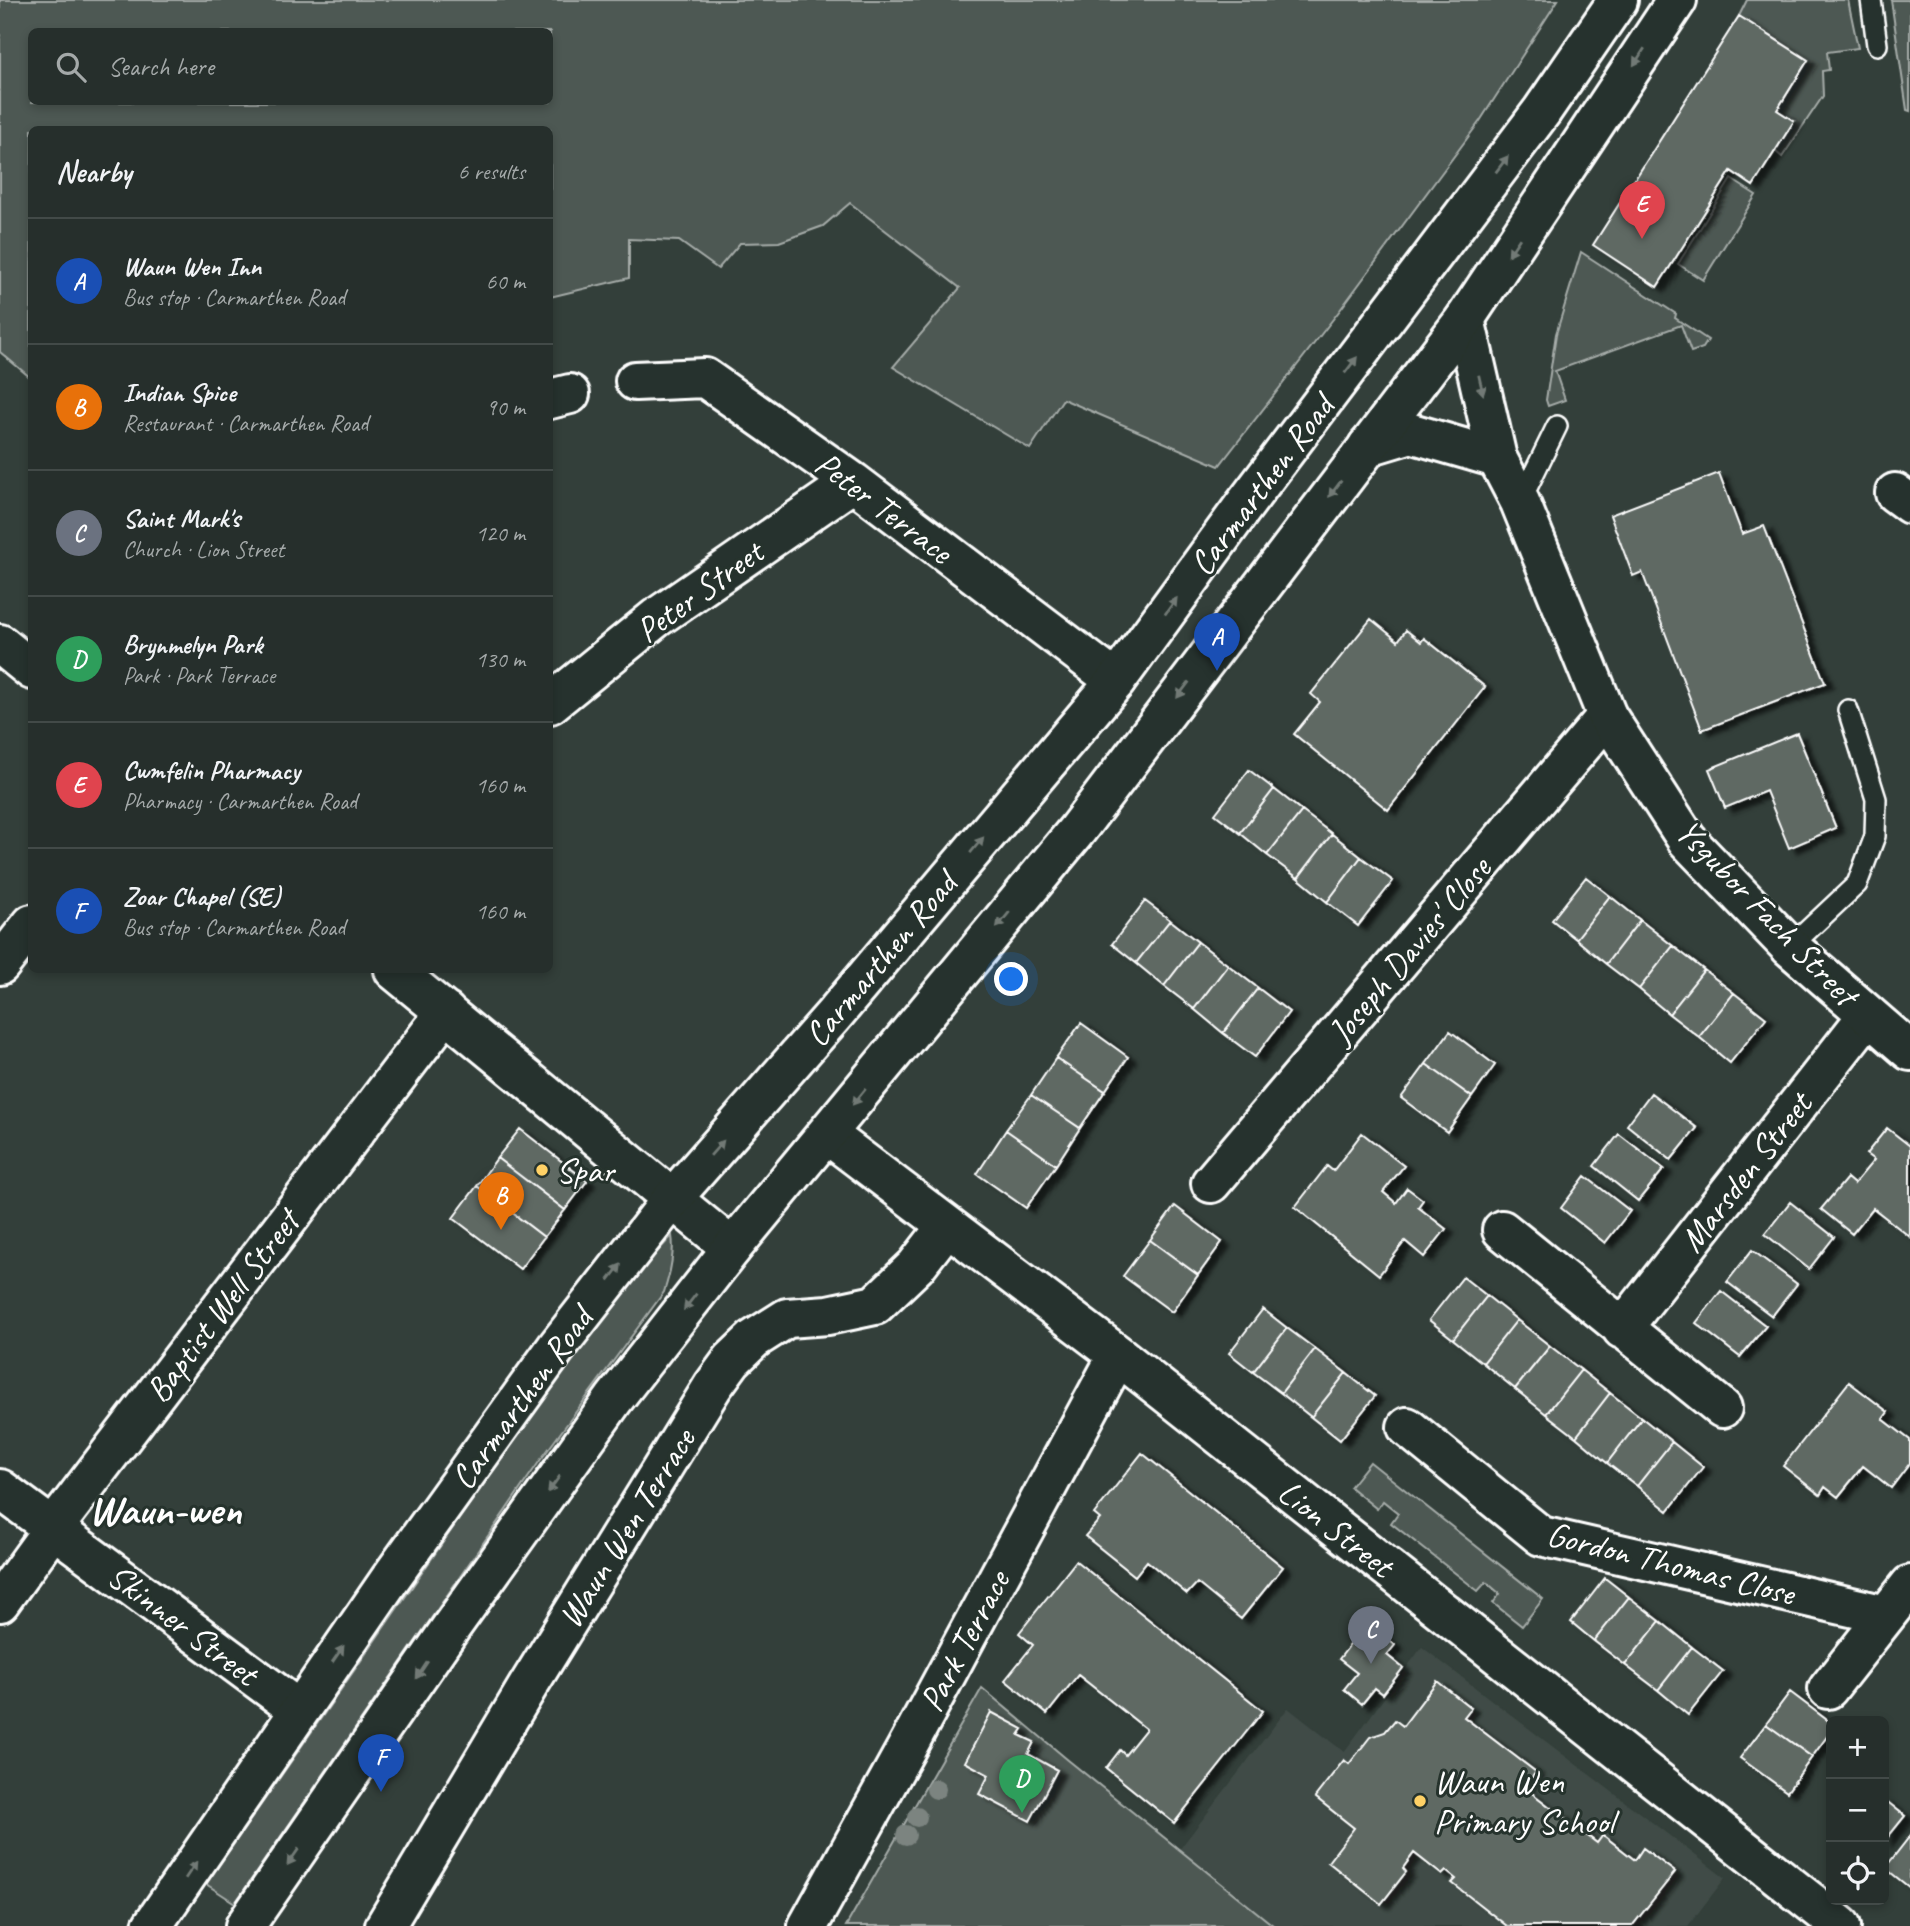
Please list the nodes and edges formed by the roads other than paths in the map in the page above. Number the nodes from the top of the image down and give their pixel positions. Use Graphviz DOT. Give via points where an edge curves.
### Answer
graph roads {
  1 [pos="1618,0"];
  2 [pos="1676,0"];
  3 [pos="1871,0"];
  4 [pos="1877,45"];
  5 [pos="1465,319"];
  6 [pos="635,382"];
  7 [pos="1557,426"];
  8 [pos="1368,446"];
  9 [pos="1497,458"];
  10 [pos="853,482"];
  11 [pos="1520,502"];
  12 [pos="0,644"];
  13 [pos="28,667"];
  14 [pos="1116,681"];
  15 [pos="553,702"];
  16 [pos="1848,710"];
  17 [pos="1607,716"];
  18 [pos="28,929"];
  19 [pos="1790,947"];
  20 [pos="0,965"];
  21 [pos="398,973"];
  22 [pos="446,1012"];
  23 [pos="1868,1015"];
  24 [pos="1910,1051"];
  25 [pos="828,1135"];
  26 [pos="1211,1183"];
  27 [pos="672,1199"];
  28 [pos="947,1226"];
  29 [pos="1502,1230"];
  30 [pos="732,1248"];
  31 [pos="1622,1329"];
  32 [pos="1118,1355"];
  33 [pos="1722,1408"];
  34 [pos="1407,1427"];
  35 [pos="0,1489"];
  36 [pos="54,1527"];
  37 [pos="1910,1585"];
  38 [pos="0,1602"];
  39 [pos="1886,1615"];
  40 [pos="1828,1689"];
  41 [pos="299,1710"];
  42 [pos="152,1926"];
  43 [pos="245,1926"];
  44 [pos="386,1926"];
  45 [pos="808,1926"];
  46 [pos="1841,1926"];
  14 -- 1 [label="street, Carmarthen Road, one-way" via="1542,111"];
  2 -- 5 [label="street, Carmarthen Road, one-way"];
  3 -- 4 [label="lane"];
  5 -- 8 [label="street, Carmarthen Road"];
  5 -- 9 [label="street, Ysgubor Fach Street, one-way"];
  6 -- 10 [label="street, Peter Terrace" via="705,378"];
  7 -- 11 [label="lane"];
  8 -- 9 [label="street" via="1411,433"];
  8 -- 25 [label="street, Carmarthen Road, one-way" via="1077,830"];
  9 -- 11 [label="street, Ysgubor Fach Street"];
  10 -- 14 [label="street, Peter Terrace"];
  10 -- 15 [label="street, Peter Street" via="656,618"];
  11 -- 17 [label="street, Ysgubor Fach Street"];
  12 -- 13 [label="street"];
  27 -- 14 [label="street, Carmarthen Road, one-way"];
  16 -- 19 [label="lane" via="1876,799 1875,836 1857,884"];
  17 -- 19 [label="street, Ysgubor Fach Street" via="1687,840"];
  17 -- 26 [label="street, Joseph Davies' Close"];
  18 -- 20 [label="street"];
  19 -- 23 [label="street, Ysgubor Fach Street"];
  21 -- 22 [label="street"];
  22 -- 27 [label="street"];
  22 -- 36 [label="street, Baptist Well Street"];
  23 -- 24 [label="street, Ysgubor Fach Street"];
  23 -- 31 [label="street, Marsden Street"];
  25 -- 28 [label="street, Lion Street"];
  25 -- 30 [label="street, Carmarthen Road"];
  27 -- 30 [label="street"];
  41 -- 27 [label="street, Carmarthen Road, one-way" via="556,1348"];
  28 -- 32 [label="street, Lion Street"];
  28 -- 44 [label="street, Waun Wen Terrace" via="916,1266 875,1305 787,1318 732,1360 528,1686"];
  29 -- 31 [label="street"];
  30 -- 43 [label="street, Carmarthen Road, one-way" via="614,1399"];
  31 -- 33 [label="street"];
  32 -- 45 [label="street, Park Terrace"];
  32 -- 46 [label="street, Lion Street"];
  34 -- 39 [label="street, Gordon Thomas Close" via="1541,1536"];
  35 -- 36 [label="street, Skinner Street"];
  36 -- 38 [label="street, Baptist Well Street"];
  36 -- 41 [label="street, Skinner Street"];
  37 -- 39 [label="street"];
  39 -- 40 [label="street"];
  42 -- 41 [label="street, Carmarthen Road, one-way"];
}
